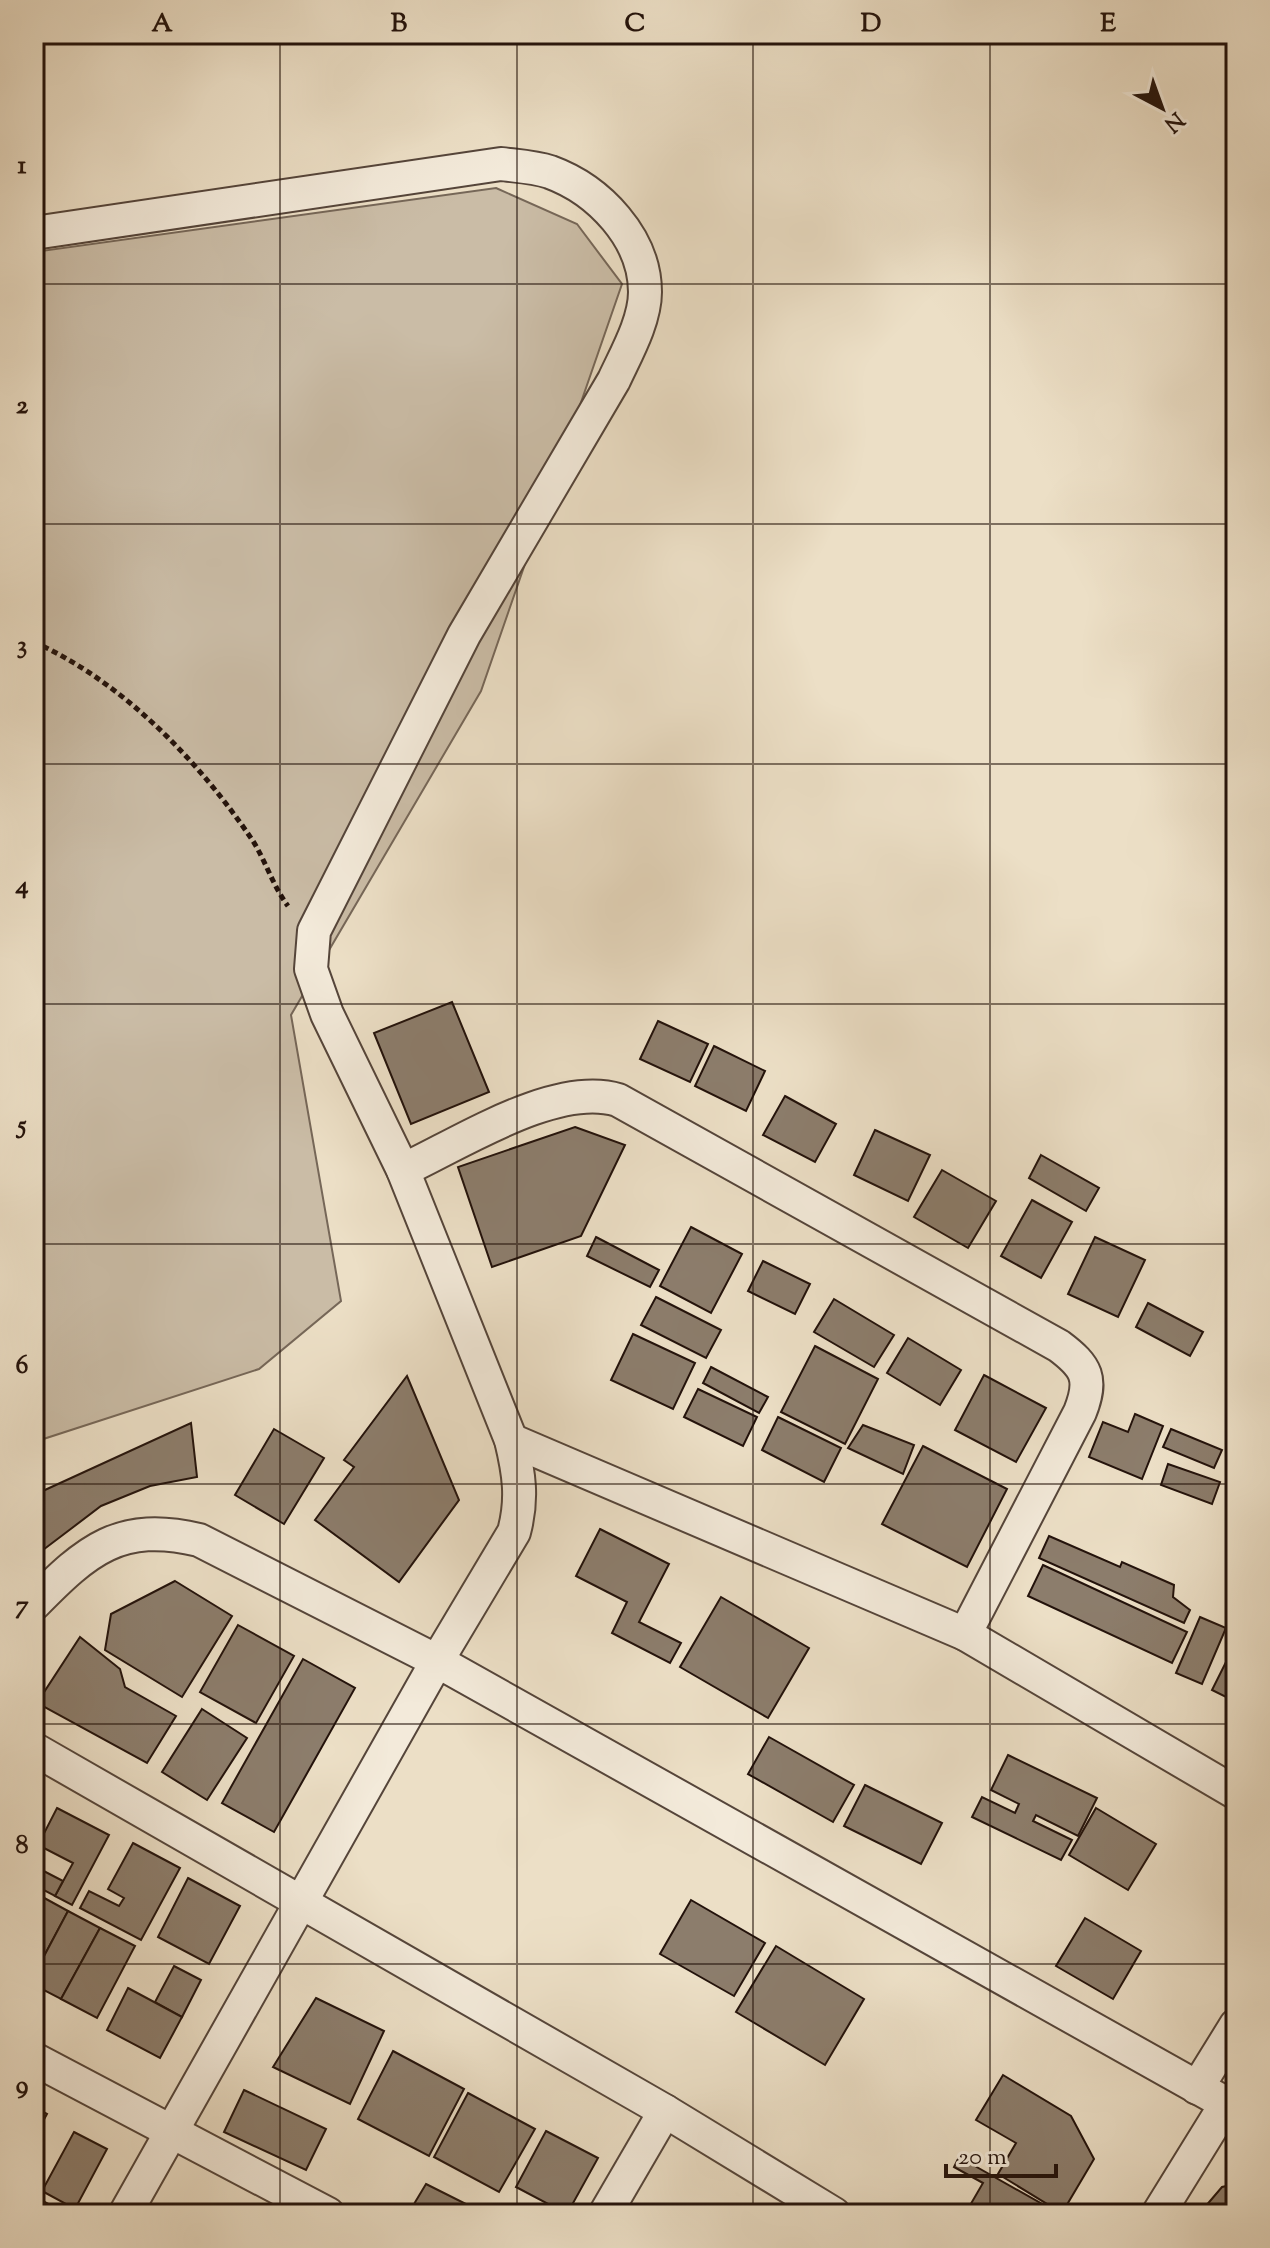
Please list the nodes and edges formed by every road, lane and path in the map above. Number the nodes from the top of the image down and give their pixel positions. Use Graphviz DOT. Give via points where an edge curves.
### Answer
graph roads {
  1 [pos="34,233"];
  2 [pos="34,642"];
  3 [pos="314,931"];
  4 [pos="403,1170"];
  5 [pos="511,1440"];
  6 [pos="34,1604"];
  7 [pos="965,1634"];
  8 [pos="437,1661"];
  9 [pos="34,1749"];
  10 [pos="1236,1793"];
  11 [pos="303,1901"];
  12 [pos="1236,2025"];
  13 [pos="34,2059"];
  14 [pos="1197,2088"];
  15 [pos="1231,2107"];
  16 [pos="665,2111"];
  17 [pos="169,2131"];
  18 [pos="125,2214"];
  19 [pos="328,2214"];
  20 [pos="605,2214"];
  21 [pos="834,2214"];
  22 [pos="1158,2214"];
  1 -- 3 [label="street" via="501,164 550,172 597,199 623,225 638,255 645,293 633,339 614,380 464,635"];
  2 -- 3 [label="path" via="99,679 166,737 254,843 285,904"];
  3 -- 4 [label="street" via="311,969 327,1014"];
  4 -- 5 [label="street"];
  4 -- 7 [label="street" via="542,1104 601,1095 1059,1346 1079,1362 1088,1382 1080,1412"];
  5 -- 7 [label="street"];
  5 -- 8 [label="street" via="520,1477 514,1532"];
  6 -- 8 [label="street" via="102,1546 136,1533 165,1532 199,1540"];
  7 -- 10 [label="street"];
  8 -- 11 [label="street"];
  8 -- 14 [label="street"];
  9 -- 11 [label="street"];
  11 -- 16 [label="street"];
  11 -- 17 [label="street"];
  12 -- 14 [label="street"];
  13 -- 17 [label="street"];
  14 -- 15 [label="street"];
  15 -- 22 [label="street"];
  16 -- 20 [label="street"];
  16 -- 21 [label="street"];
  17 -- 18 [label="street"];
  17 -- 19 [label="street"];
}
